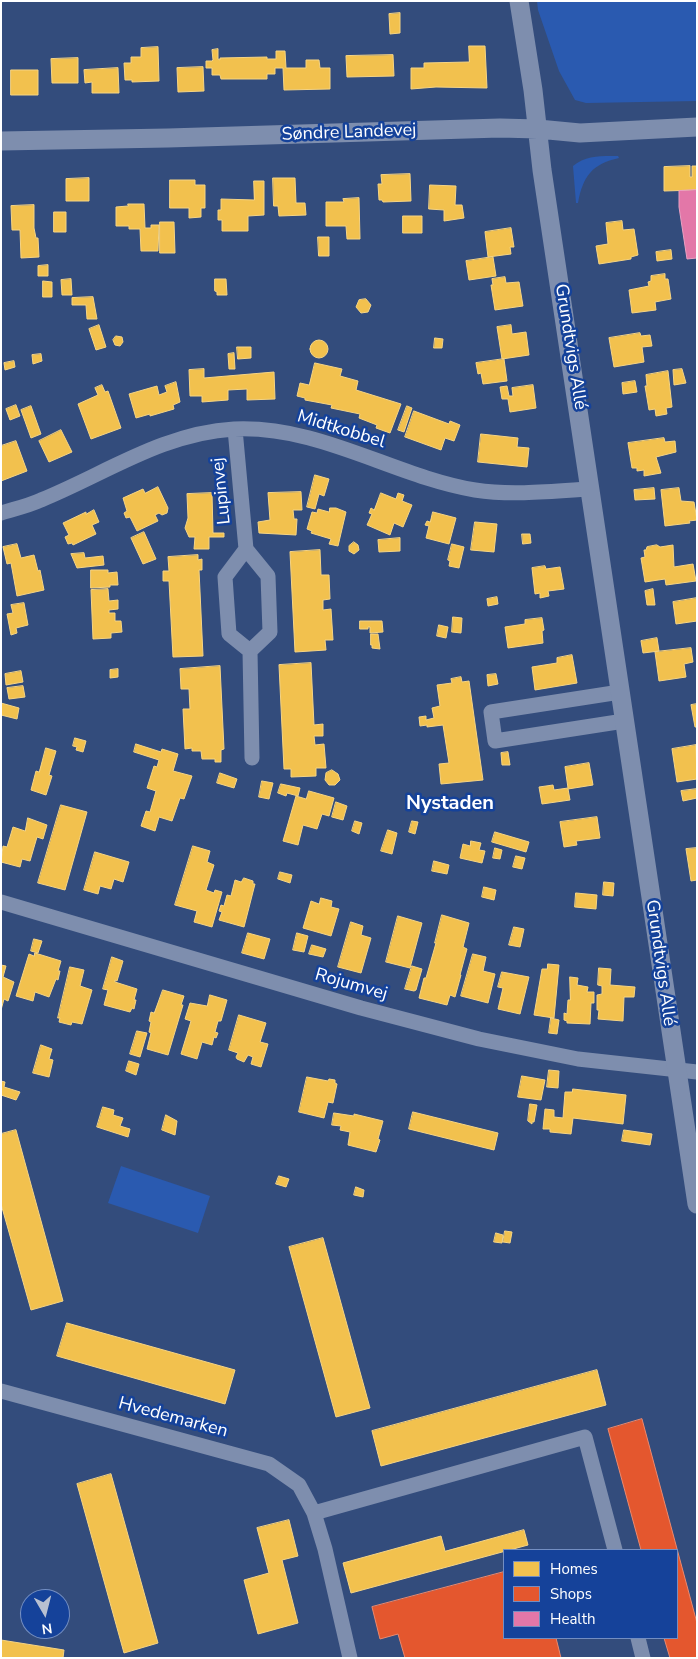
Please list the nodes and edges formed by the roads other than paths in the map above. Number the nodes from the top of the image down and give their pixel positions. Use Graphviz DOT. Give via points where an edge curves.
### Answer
graph roads {
  1 [pos="519,1"];
  2 [pos="697,127"];
  3 [pos="538,129"];
  4 [pos="1,141"];
  5 [pos="234,429"];
  6 [pos="591,489"];
  7 [pos="1,514"];
  8 [pos="246,549"];
  9 [pos="250,651"];
  10 [pos="620,692"];
  11 [pos="624,721"];
  12 [pos="252,758"];
  13 [pos="1,902"];
  14 [pos="676,1069"];
  15 [pos="697,1072"];
  16 [pos="697,1204"];
  17 [pos="1,1391"];
  18 [pos="314,1514"];
  19 [pos="615,1549"];
  20 [pos="638,1639"];
  21 [pos="350,1658"];
  22 [pos="643,1658"];
  1 -- 3 [label="street, Grundtvigs Allé"];
  2 -- 3 [label="street, Søndre Landevej" via="580,133"];
  3 -- 4 [label="street, Søndre Landevej"];
  3 -- 6 [label="street, Grundtvigs Allé"];
  5 -- 6 [label="street, Midtkobbel" via="278,432 323,441 428,478 474,490 512,494"];
  5 -- 7 [label="street, Midtkobbel" via="191,435 145,451 40,501"];
  5 -- 8 [label="street, Lupinvej"];
  6 -- 10 [label="street, Grundtvigs Allé"];
  8 -- 9 [label="street" via="268,576 270,632"];
  8 -- 9 [label="street" via="225,577 229,634"];
  9 -- 12 [label="street"];
  10 -- 11 [label="street, Grundtvigs Allé"];
  10 -- 11 [label="street" via="491,712 495,741"];
  11 -- 14 [label="street, Grundtvigs Allé"];
  13 -- 14 [label="street, Rojumvej" via="361,1008 478,1039 578,1059"];
  14 -- 15 [label="street, Rojumvej"];
  14 -- 16 [label="street, Grundtvigs Allé"];
  17 -- 18 [label="street, Hvedemarken" via="269,1464 299,1485"];
  18 -- 19 [label="street" via="585,1437"];
  18 -- 21 [label="street, Hvedemarken"];
  20 -- 22 [label="street"];
}
